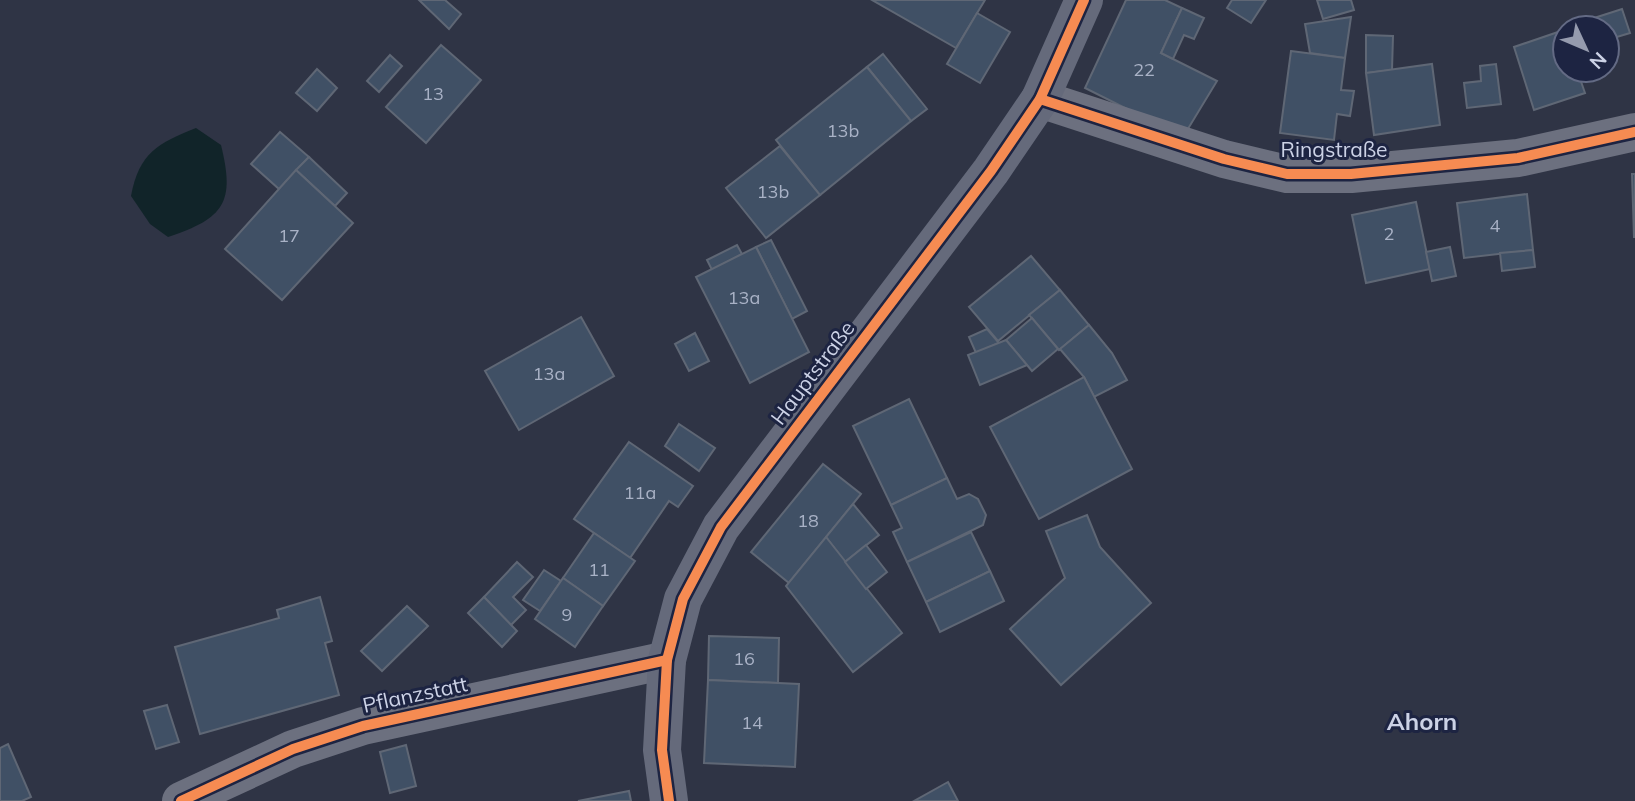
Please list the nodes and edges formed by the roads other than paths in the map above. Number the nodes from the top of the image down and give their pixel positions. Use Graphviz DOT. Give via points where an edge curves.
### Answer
graph roads {
  1 [pos="1084,0"];
  2 [pos="1040,99"];
  3 [pos="1635,132"];
  4 [pos="667,660"];
  5 [pos="181,801"];
  6 [pos="668,801"];
  1 -- 2 [label="street, Hauptstraße"];
  2 -- 3 [label="street, Ringstraße" via="1224,159 1287,174 1351,174 1518,158"];
  2 -- 4 [label="street, Hauptstraße" via="721,527 683,599"];
  4 -- 5 [label="street, Pflanzstatt" via="363,726 293,749"];
  4 -- 6 [label="street, Hauptstraße" via="662,750"];
}
